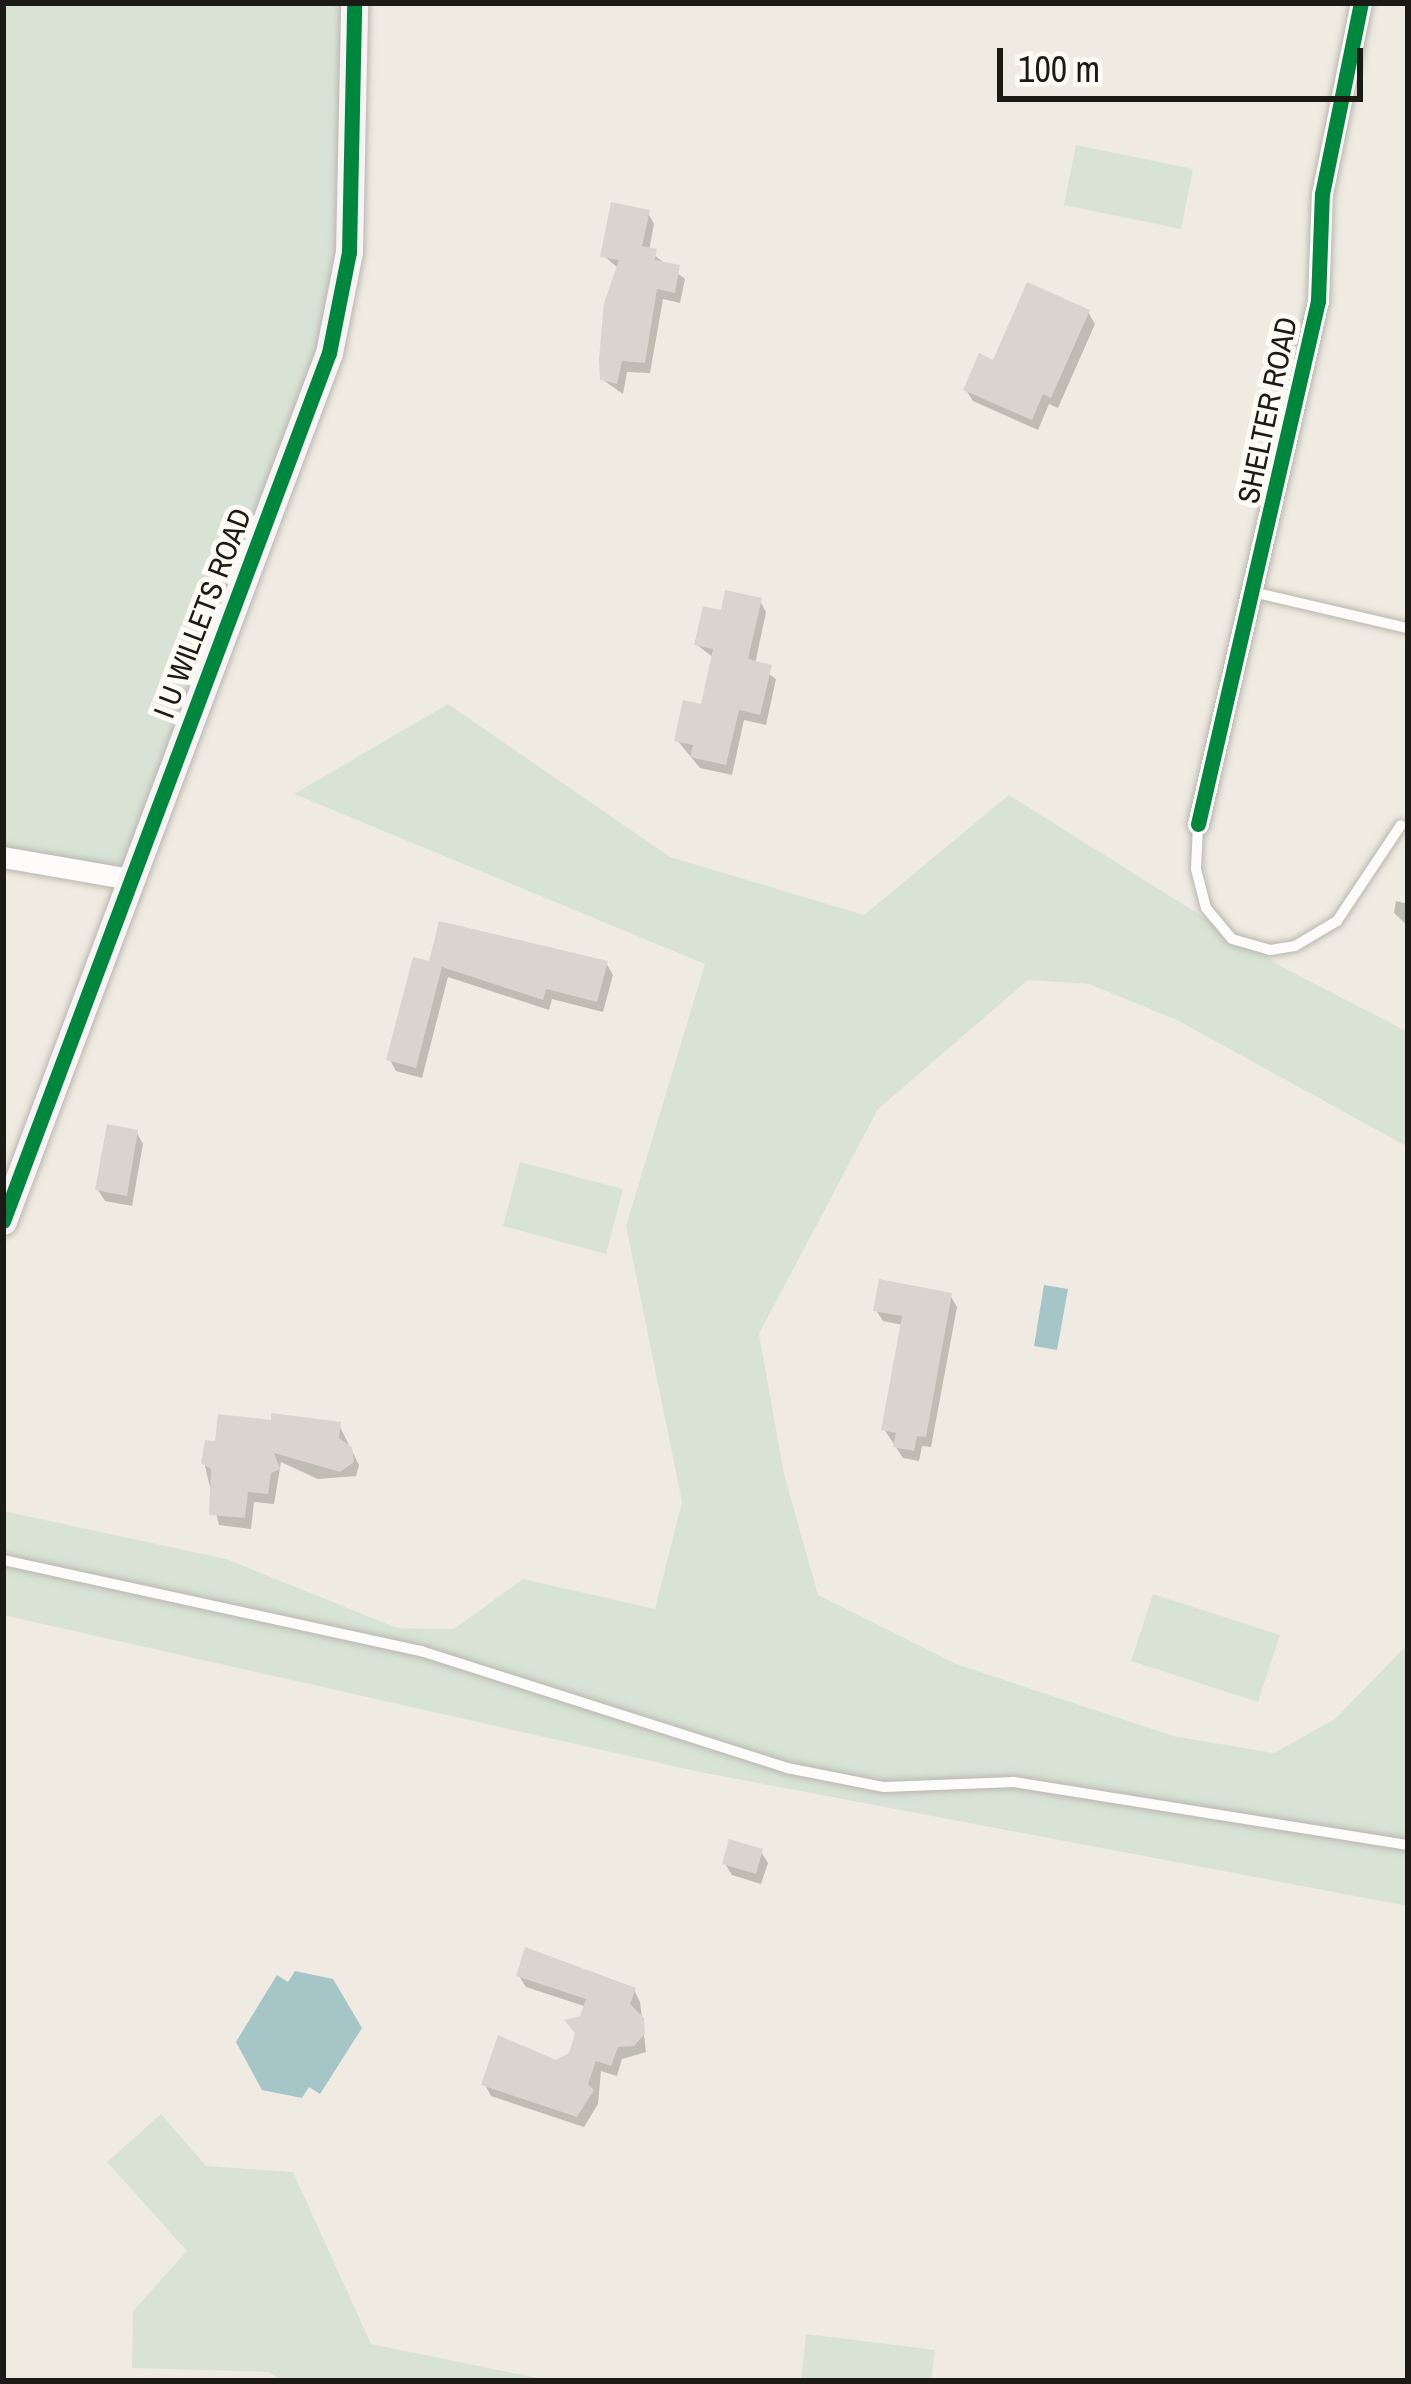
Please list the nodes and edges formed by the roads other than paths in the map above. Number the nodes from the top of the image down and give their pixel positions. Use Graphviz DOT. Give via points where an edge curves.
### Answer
graph roads {
  1 [pos="354,3"];
  2 [pos="1361,3"];
  3 [pos="1257,593"];
  4 [pos="1408,628"];
  5 [pos="1198,824"];
  6 [pos="1401,825"];
  7 [pos="3,857"];
  8 [pos="131,879"];
  9 [pos="3,1221"];
  10 [pos="3,1560"];
  11 [pos="1408,1845"];
  1 -- 8 [label="street, I U WILLETS ROAD" via="351,224 335,330"];
  2 -- 3 [label="street, SHELTER ROAD" via="1322,194 1318,302"];
  3 -- 4 [label="lane"];
  3 -- 5 [label="street, SHELTER ROAD"];
  5 -- 6 [label="lane" via="1196,869 1206,908 1232,939 1270,950 1295,946 1337,921"];
  7 -- 8 [label="street"];
  8 -- 9 [label="street, I U WILLETS ROAD"];
  10 -- 11 [label="lane" via="421,1651 787,1768 884,1787 1014,1782"];
}
